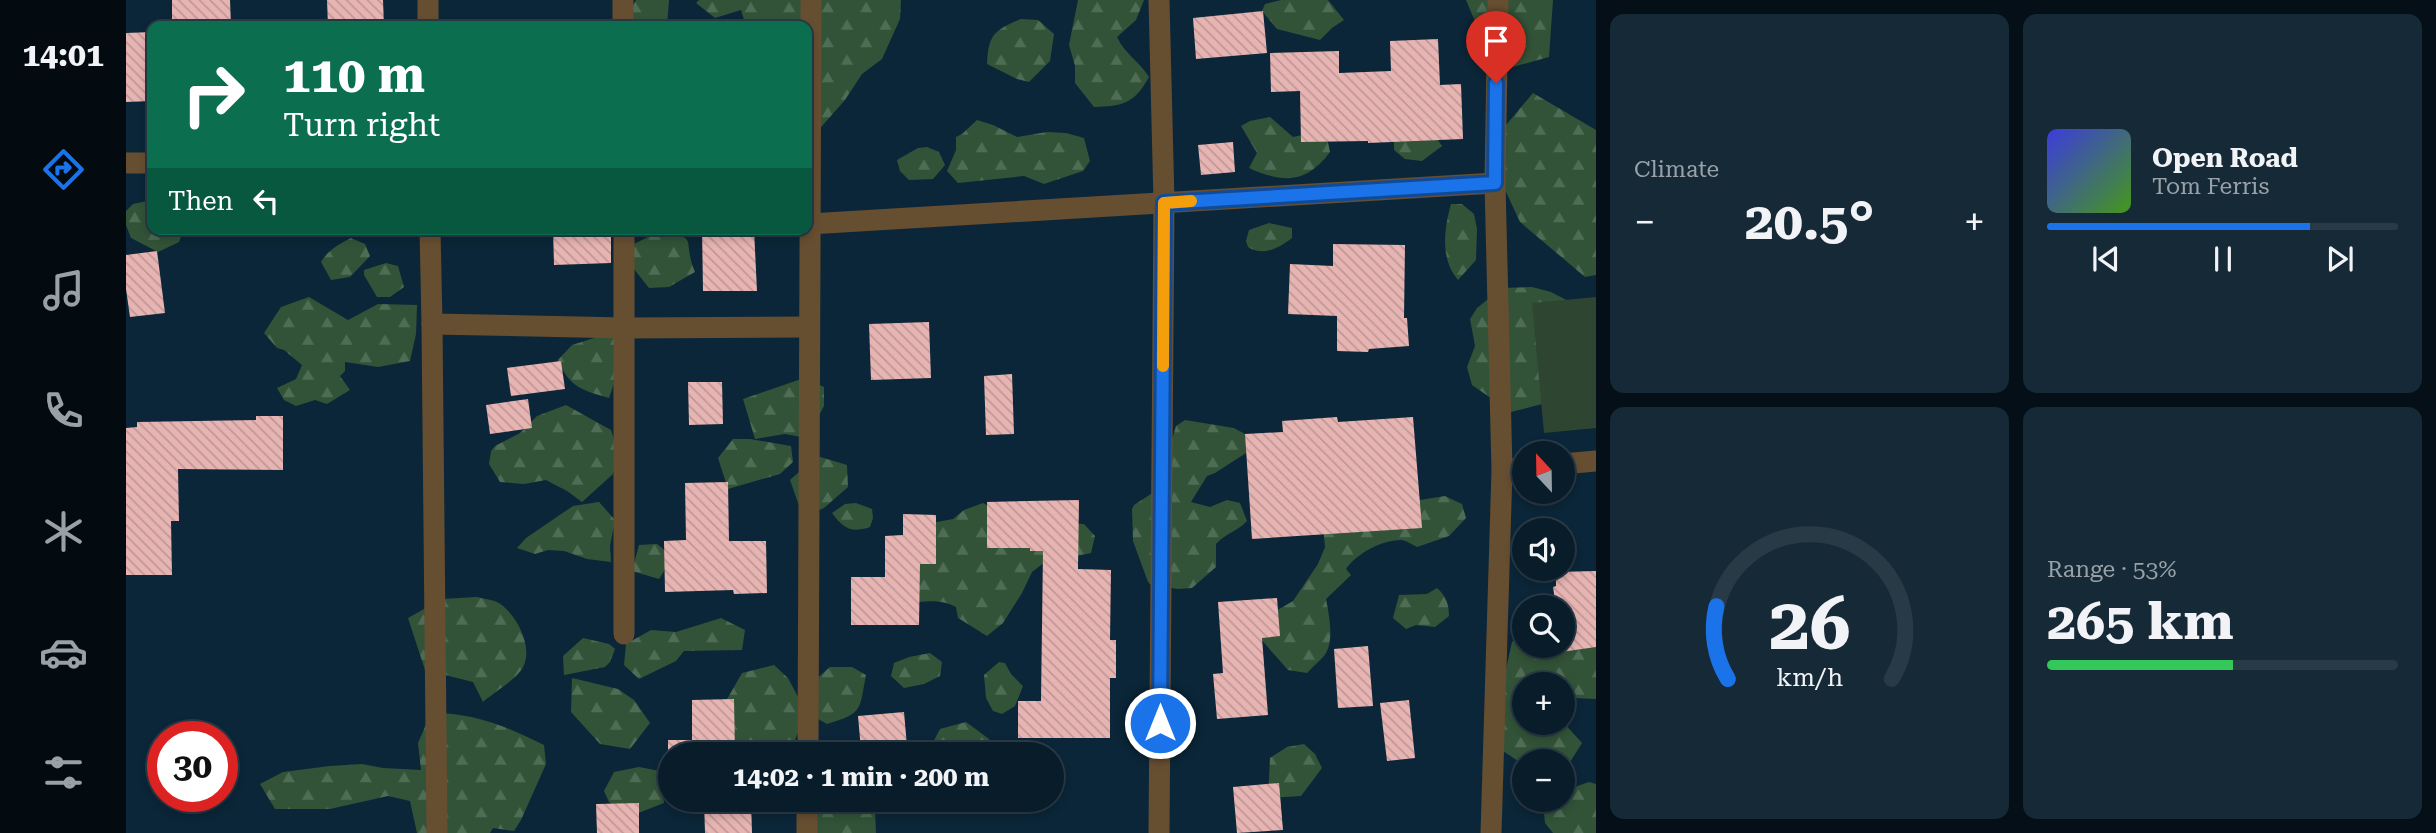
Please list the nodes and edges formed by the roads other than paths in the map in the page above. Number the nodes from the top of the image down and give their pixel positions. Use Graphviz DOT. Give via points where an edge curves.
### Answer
graph roads {
  1 [pos="428,0"];
  2 [pos="623,0"];
  3 [pos="811,0"];
  4 [pos="1159,0"];
  5 [pos="1498,0"];
  6 [pos="428,21"];
  7 [pos="623,21"];
  8 [pos="811,21"];
  9 [pos="126,163"];
  10 [pos="147,163"];
  11 [pos="1495,183"];
  12 [pos="1164,203"];
  13 [pos="812,224"];
  14 [pos="430,235"];
  15 [pos="625,235"];
  16 [pos="809,235"];
  17 [pos="432,324"];
  18 [pos="809,327"];
  19 [pos="625,328"];
  20 [pos="1596,461"];
  21 [pos="1575,463"];
  22 [pos="1512,469"];
  23 [pos="1503,470"];
  24 [pos="624,634"];
  25 [pos="808,742"];
  26 [pos="807,812"];
  27 [pos="438,833"];
  28 [pos="807,833"];
  29 [pos="1159,833"];
  30 [pos="1491,833"];
  1 -- 6 [label="street"];
  2 -- 7 [label="street"];
  3 -- 8 [label="street"];
  4 -- 12 [label="street"];
  5 -- 11 [label="street"];
  9 -- 10 [label="street"];
  11 -- 12 [label="street"];
  11 -- 23 [label="street"];
  12 -- 13 [label="street"];
  12 -- 29 [label="street"];
  14 -- 17 [label="street"];
  15 -- 19 [label="street"];
  16 -- 18 [label="street"];
  17 -- 19 [label="street"];
  17 -- 27 [label="street"];
  18 -- 19 [label="street"];
  18 -- 25 [label="street"];
  19 -- 24 [label="street"];
  20 -- 21 [label="street"];
  22 -- 23 [label="street"];
  23 -- 30 [label="street"];
  26 -- 28 [label="street"];
}
